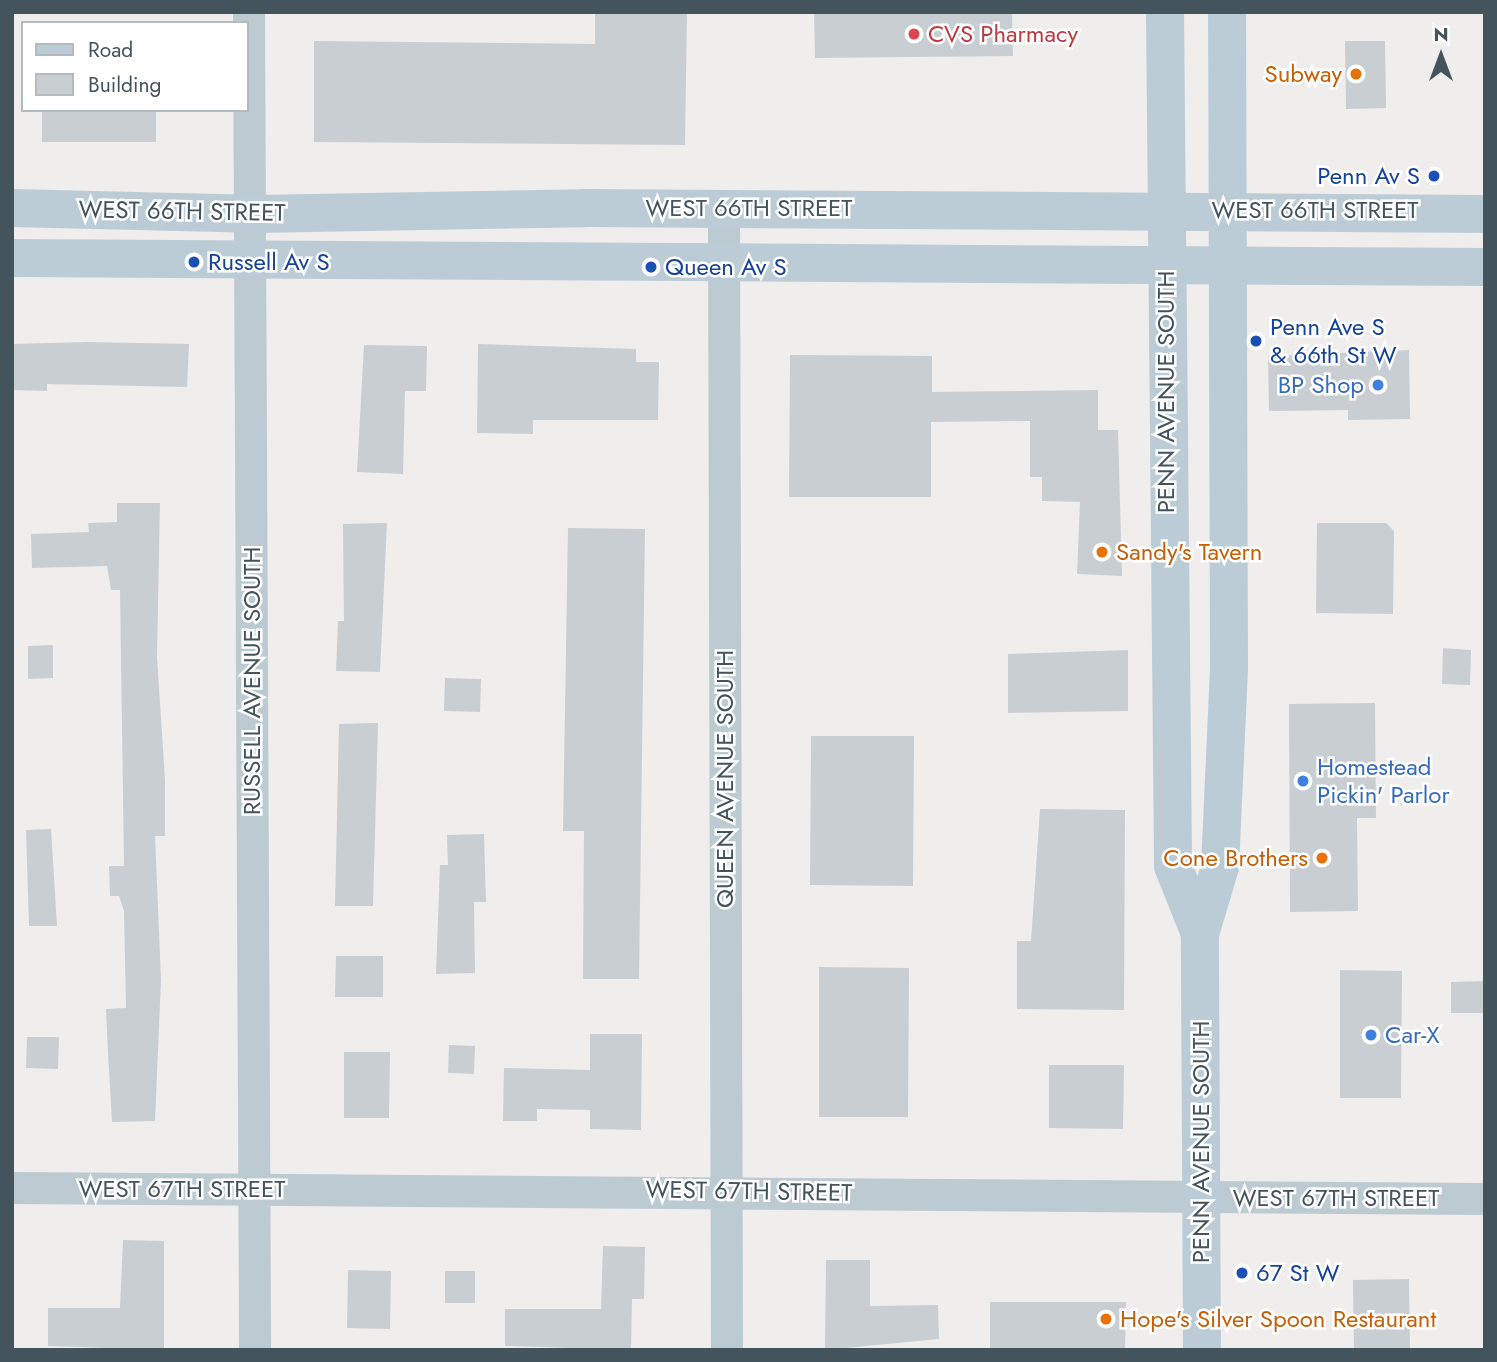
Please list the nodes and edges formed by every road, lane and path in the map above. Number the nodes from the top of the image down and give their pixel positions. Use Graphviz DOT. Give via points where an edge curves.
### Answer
graph roads {
  1 [pos="249,12"];
  2 [pos="1165,12"];
  3 [pos="1227,12"];
  4 [pos="12,208"];
  5 [pos="724,208"];
  6 [pos="1226,208"];
  7 [pos="1164,211"];
  8 [pos="250,214"];
  9 [pos="1485,214"];
  10 [pos="12,258"];
  11 [pos="250,258"];
  12 [pos="723,264"];
  13 [pos="1226,264"];
  14 [pos="1165,267"];
  15 [pos="1485,267"];
  16 [pos="1200,934"];
  17 [pos="12,1188"];
  18 [pos="254,1189"];
  19 [pos="727,1190"];
  20 [pos="1201,1197"];
  21 [pos="1485,1199"];
  22 [pos="255,1350"];
  23 [pos="727,1350"];
  24 [pos="1202,1350"];
  1 -- 8 [label="street, RUSSELL AVENUE SOUTH"];
  2 -- 7 [label="main road, PENN AVENUE SOUTH"];
  3 -- 6 [label="main road, PENN AVENUE SOUTH"];
  4 -- 8 [label="main road, WEST 66TH STREET"];
  5 -- 7 [label="main road, WEST 66TH STREET"];
  5 -- 8 [label="main road, WEST 66TH STREET"];
  5 -- 12 [label="street, QUEEN AVENUE SOUTH"];
  6 -- 7 [label="main road, WEST 66TH STREET"];
  6 -- 9 [label="main road, WEST 66TH STREET"];
  6 -- 13 [label="main road, PENN AVENUE SOUTH"];
  7 -- 14 [label="main road, PENN AVENUE SOUTH"];
  8 -- 11 [label="street, RUSSELL AVENUE SOUTH"];
  10 -- 11 [label="main road, WEST 66TH STREET"];
  11 -- 12 [label="main road, WEST 66TH STREET"];
  11 -- 18 [label="street, RUSSELL AVENUE SOUTH"];
  12 -- 14 [label="main road, WEST 66TH STREET"];
  12 -- 19 [label="street, QUEEN AVENUE SOUTH"];
  13 -- 14 [label="main road, WEST 66TH STREET"];
  13 -- 15 [label="main road, WEST 66TH STREET"];
  13 -- 16 [label="main road, PENN AVENUE SOUTH" via="1229,667 1220,867"];
  14 -- 16 [label="main road, PENN AVENUE SOUTH" via="1173,866"];
  16 -- 20 [label="main road, PENN AVENUE SOUTH"];
  17 -- 18 [label="street, WEST 67TH STREET"];
  18 -- 19 [label="street, WEST 67TH STREET"];
  18 -- 22 [label="street, RUSSELL AVENUE SOUTH"];
  19 -- 20 [label="street, WEST 67TH STREET"];
  19 -- 23 [label="street, QUEEN AVENUE SOUTH"];
  20 -- 21 [label="street, WEST 67TH STREET"];
  20 -- 24 [label="main road, PENN AVENUE SOUTH"];
}
